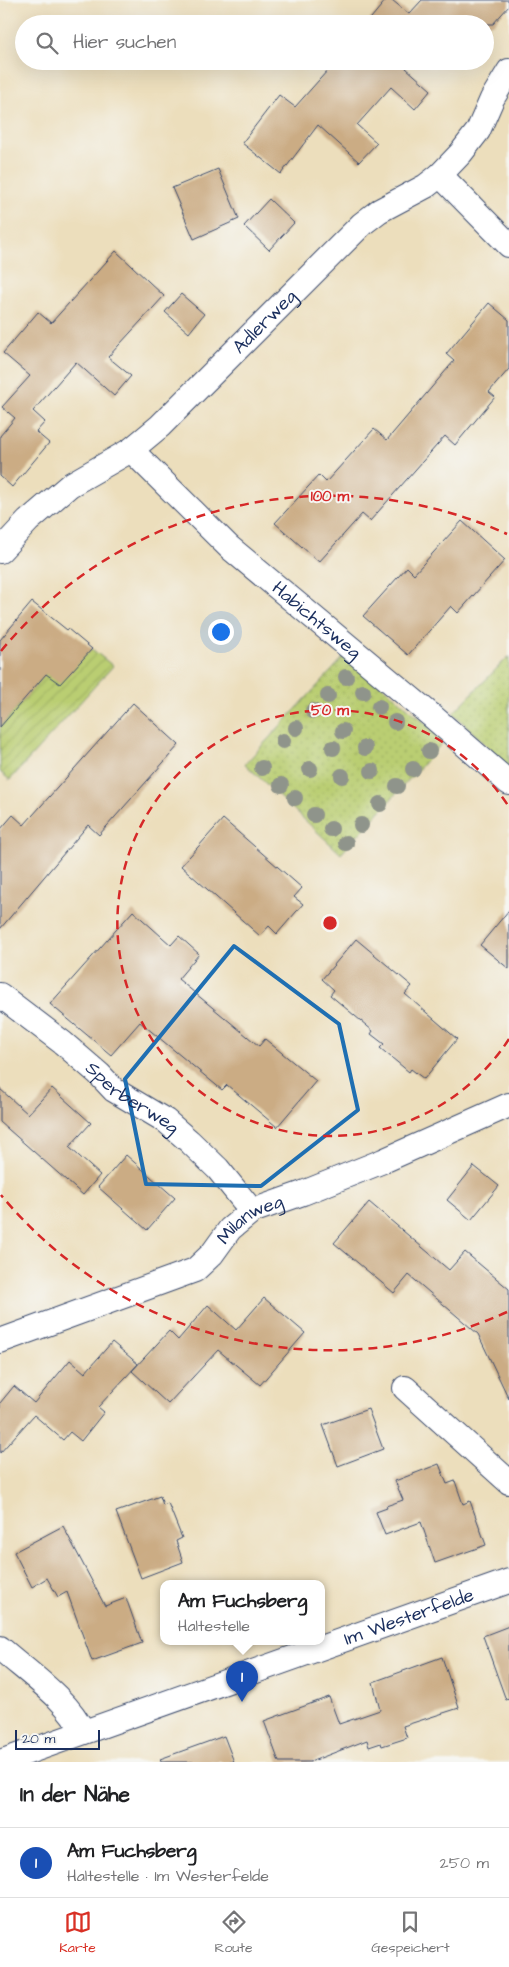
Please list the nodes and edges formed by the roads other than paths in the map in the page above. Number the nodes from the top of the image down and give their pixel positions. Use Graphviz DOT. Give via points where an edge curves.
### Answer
graph roads {
  1 [pos="508,73"];
  2 [pos="440,175"];
  3 [pos="509,245"];
  4 [pos="131,450"];
  5 [pos="0,551"];
  6 [pos="509,783"];
  7 [pos="3,1005"];
  8 [pos="509,1105"];
  9 [pos="252,1211"];
  10 [pos="0,1341"];
  11 [pos="405,1388"];
  12 [pos="509,1482"];
  13 [pos="509,1582"];
  14 [pos="0,1648"];
  15 [pos="84,1732"];
  16 [pos="0,1762"];
  1 -- 2 [label="street, Adlerweg" via="478,131"];
  2 -- 3 [label="street"];
  2 -- 4 [label="street, Adlerweg" via="362,224 167,420"];
  4 -- 5 [label="street, Adlerweg" via="70,484"];
  4 -- 6 [label="street, Habichtsweg" via="230,547"];
  7 -- 9 [label="street, Sperberweg" via="63,1043 114,1090 166,1121 218,1169"];
  8 -- 9 [label="street, Milanweg" via="383,1161"];
  9 -- 10 [label="street, Milanweg" via="230,1229 212,1254 195,1270"];
  11 -- 12 [label="street"];
  13 -- 15 [label="street, Im Westerfelde"];
  14 -- 15 [label="street" via="66,1706"];
  15 -- 16 [label="street, Im Westerfelde"];
}
